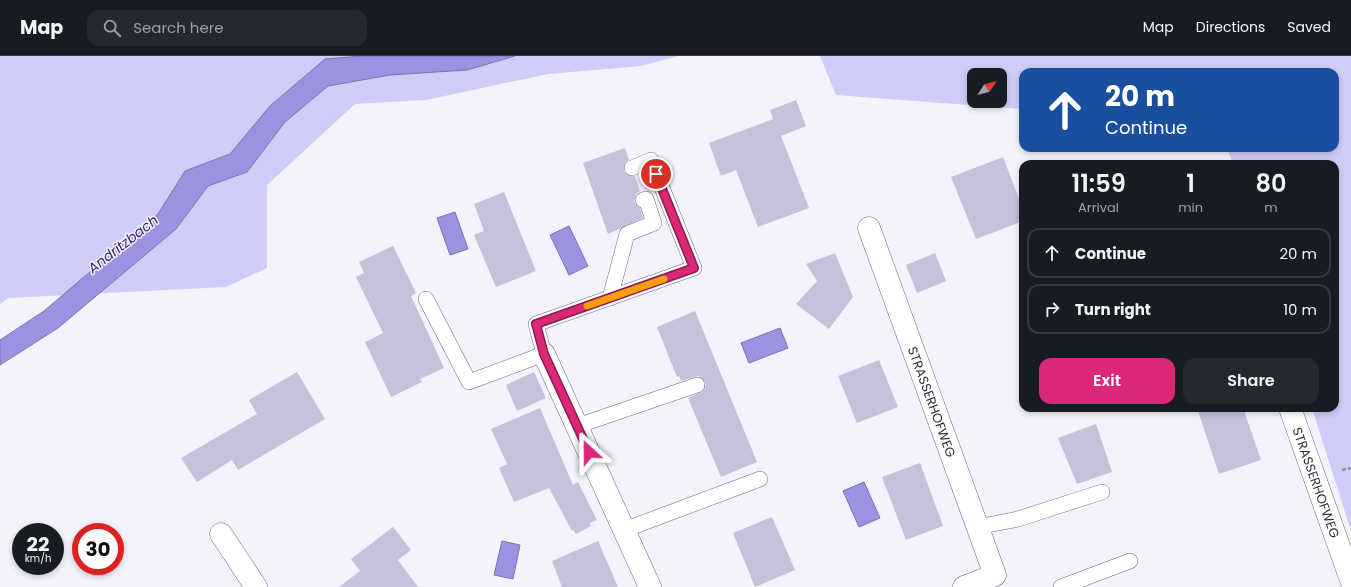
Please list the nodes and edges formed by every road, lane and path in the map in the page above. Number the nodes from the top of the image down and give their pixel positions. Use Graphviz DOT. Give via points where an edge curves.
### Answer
graph roads {
  1 [pos="632,168"];
  2 [pos="643,200"];
  3 [pos="869,228"];
  4 [pos="610,298"];
  5 [pos="426,299"];
  6 [pos="544,354"];
  7 [pos="697,385"];
  8 [pos="1291,412"];
  9 [pos="577,426"];
  10 [pos="760,479"];
  11 [pos="1102,492"];
  12 [pos="977,527"];
  13 [pos="624,530"];
  14 [pos="221,534"];
  15 [pos="1130,561"];
  16 [pos="1351,580"];
  17 [pos="997,581"];
  18 [pos="256,587"];
  19 [pos="650,587"];
  20 [pos="964,587"];
  21 [pos="1061,587"];
  1 -- 4 [label="lane" via="651,160 694,268"];
  2 -- 4 [label="lane" via="646,199 654,223 627,234"];
  3 -- 12 [label="street, STRASSERHOFWEG"];
  4 -- 6 [label="lane" via="536,324"];
  5 -- 6 [label="lane" via="469,382"];
  6 -- 9 [label="street"];
  7 -- 9 [label="lane"];
  8 -- 16 [label="street, STRASSERHOFWEG"];
  9 -- 13 [label="street"];
  10 -- 13 [label="lane"];
  11 -- 12 [label="lane" via="1018,519"];
  12 -- 17 [label="street, STRASSERHOFWEG"];
  13 -- 19 [label="street"];
  14 -- 18 [label="street"];
  15 -- 21 [label="lane"];
  17 -- 20 [label="street, STRASSERHOFWEG"];
}
